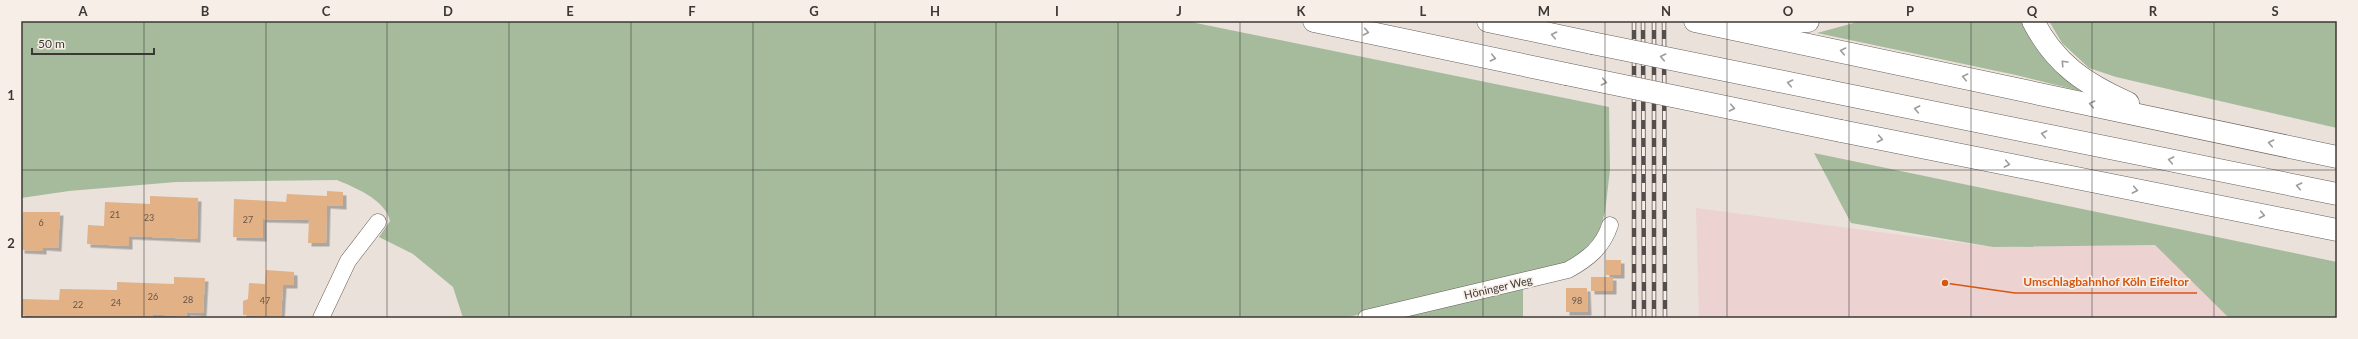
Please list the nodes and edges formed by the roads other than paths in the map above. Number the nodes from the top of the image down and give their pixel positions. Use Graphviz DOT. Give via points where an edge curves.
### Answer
graph roads {
  1 [pos="1314,21"];
  2 [pos="1488,21"];
  3 [pos="1695,21"];
  4 [pos="1736,21"];
  5 [pos="1808,21"];
  6 [pos="2033,21"];
  7 [pos="2171,122"];
  8 [pos="2337,157"];
  9 [pos="2337,194"];
  10 [pos="378,222"];
  11 [pos="1610,225"];
  12 [pos="2337,230"];
  13 [pos="321,318"];
  14 [pos="1366,318"];
  1 -- 12 [label="highway, one-way, bridge" via="1841,131"];
  9 -- 2 [label="highway, one-way, bridge"];
  7 -- 3 [label="highway, one-way"];
  4 -- 5 [label="highway"];
  7 -- 6 [label="highway, one-way" via="2103,92 2072,72 2044,42"];
  8 -- 7 [label="highway, one-way"];
  10 -- 13 [label="street" via="348,261"];
  11 -- 14 [label="street, Höninger Weg" via="1600,247 1591,256 1568,270"];
}
